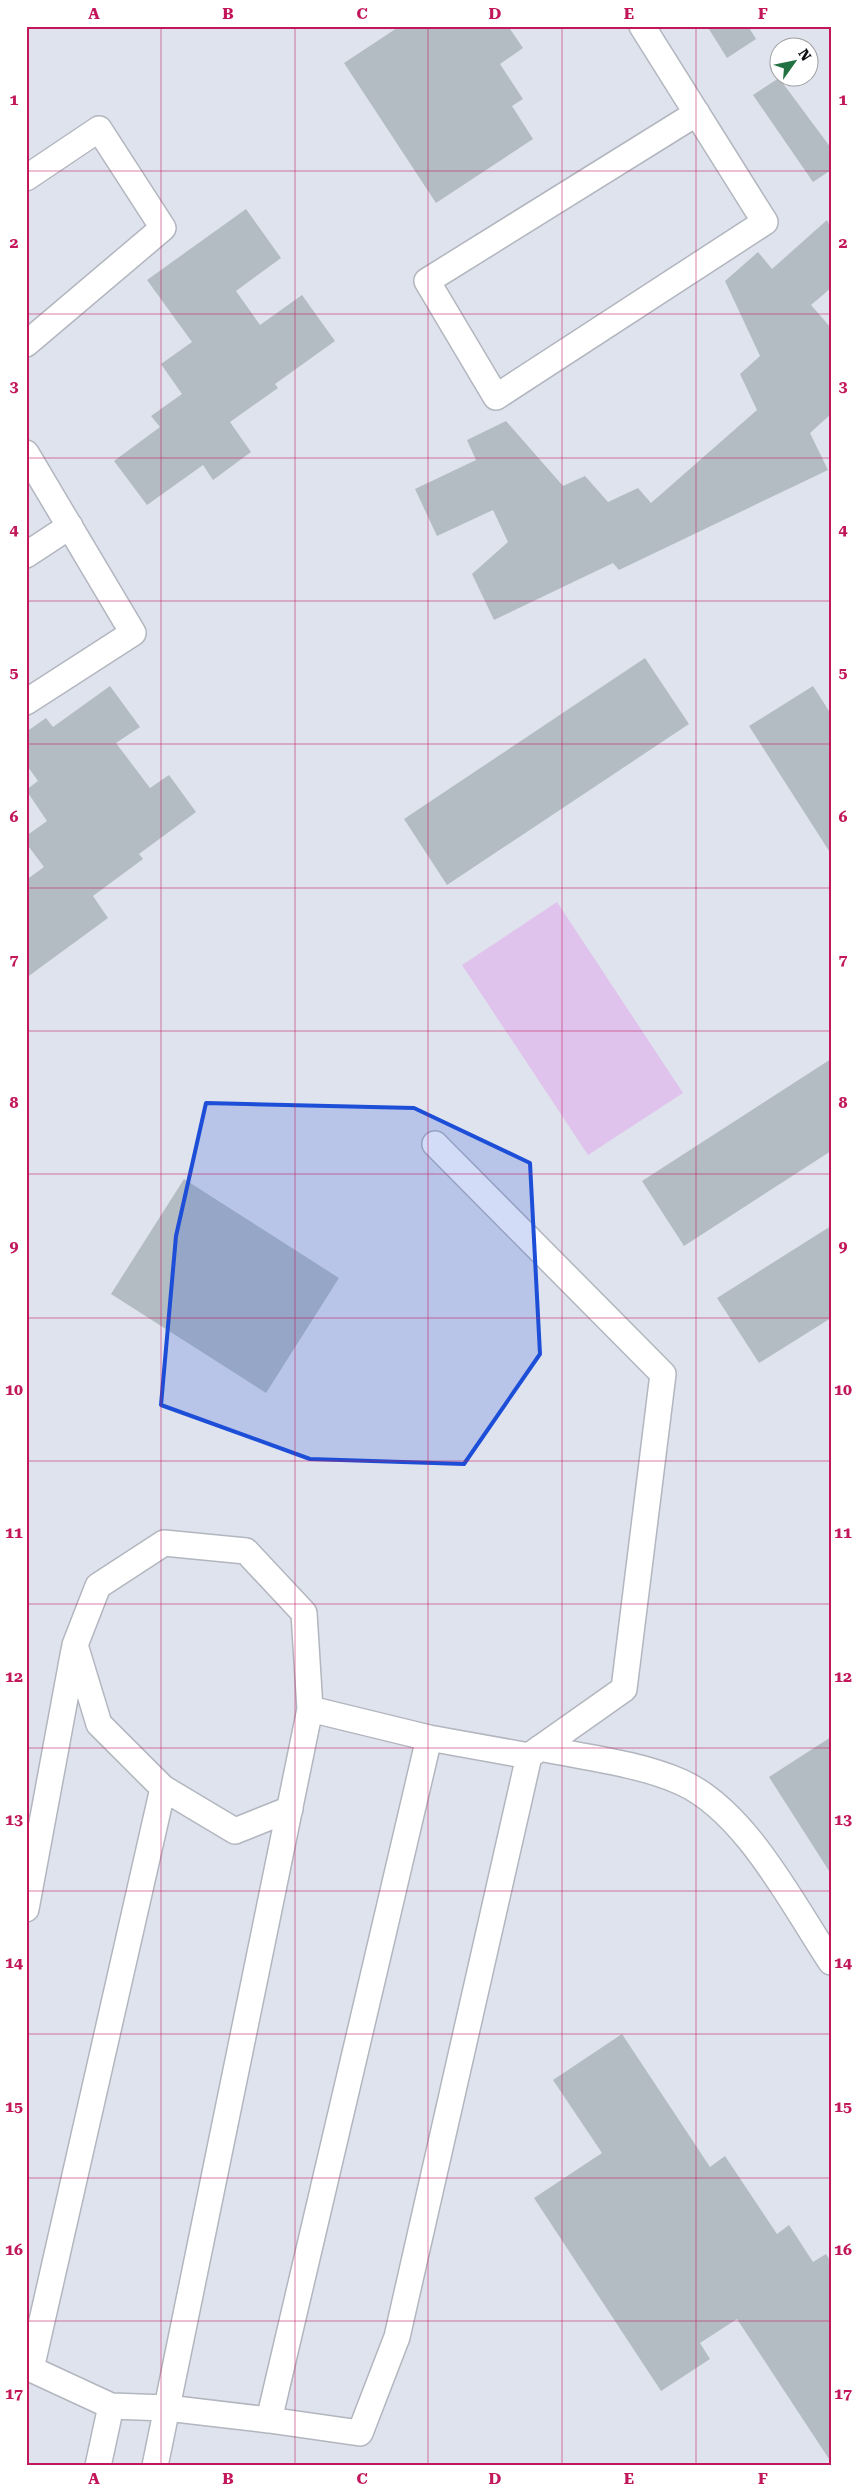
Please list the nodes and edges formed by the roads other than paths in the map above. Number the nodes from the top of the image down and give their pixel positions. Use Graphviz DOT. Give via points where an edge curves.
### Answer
graph roads {
  1 [pos="642,26"];
  2 [pos="697,113"];
  3 [pos="26,178"];
  4 [pos="26,344"];
  5 [pos="26,453"];
  6 [pos="70,526"];
  7 [pos="26,555"];
  8 [pos="26,702"];
  9 [pos="435,1144"];
  10 [pos="75,1645"];
  11 [pos="310,1709"];
  12 [pos="429,1738"];
  13 [pos="534,1752"];
  14 [pos="162,1788"];
  15 [pos="290,1809"];
  16 [pos="26,1909"];
  17 [pos="831,1962"];
  18 [pos="29,2368"];
  19 [pos="110,2406"];
  20 [pos="167,2408"];
  21 [pos="269,2420"];
  22 [pos="98,2466"];
  23 [pos="156,2466"];
  1 -- 2 [label="lane"];
  2 -- 2 [label="lane" via="765,222 496,398 427,281"];
  3 -- 4 [label="lane" via="99,129 163,228"];
  5 -- 6 [label="lane"];
  6 -- 7 [label="lane"];
  6 -- 8 [label="lane" via="133,633"];
  9 -- 13 [label="lane" via="662,1374 624,1689"];
  10 -- 11 [label="lane" via="98,1586 164,1543 246,1551 304,1614"];
  10 -- 14 [label="lane" via="99,1724"];
  10 -- 16 [label="lane"];
  11 -- 12 [label="lane"];
  11 -- 15 [label="lane"];
  12 -- 13 [label="lane"];
  12 -- 21 [label="lane"];
  13 -- 17 [label="lane" via="664,1776 696,1790 752,1840"];
  13 -- 21 [label="lane" via="397,2337 360,2433"];
  14 -- 15 [label="lane" via="234,1831"];
  14 -- 18 [label="lane"];
  15 -- 20 [label="lane"];
  18 -- 19 [label="lane"];
  19 -- 20 [label="lane"];
  19 -- 22 [label="lane"];
  20 -- 21 [label="lane"];
  20 -- 23 [label="lane"];
}
